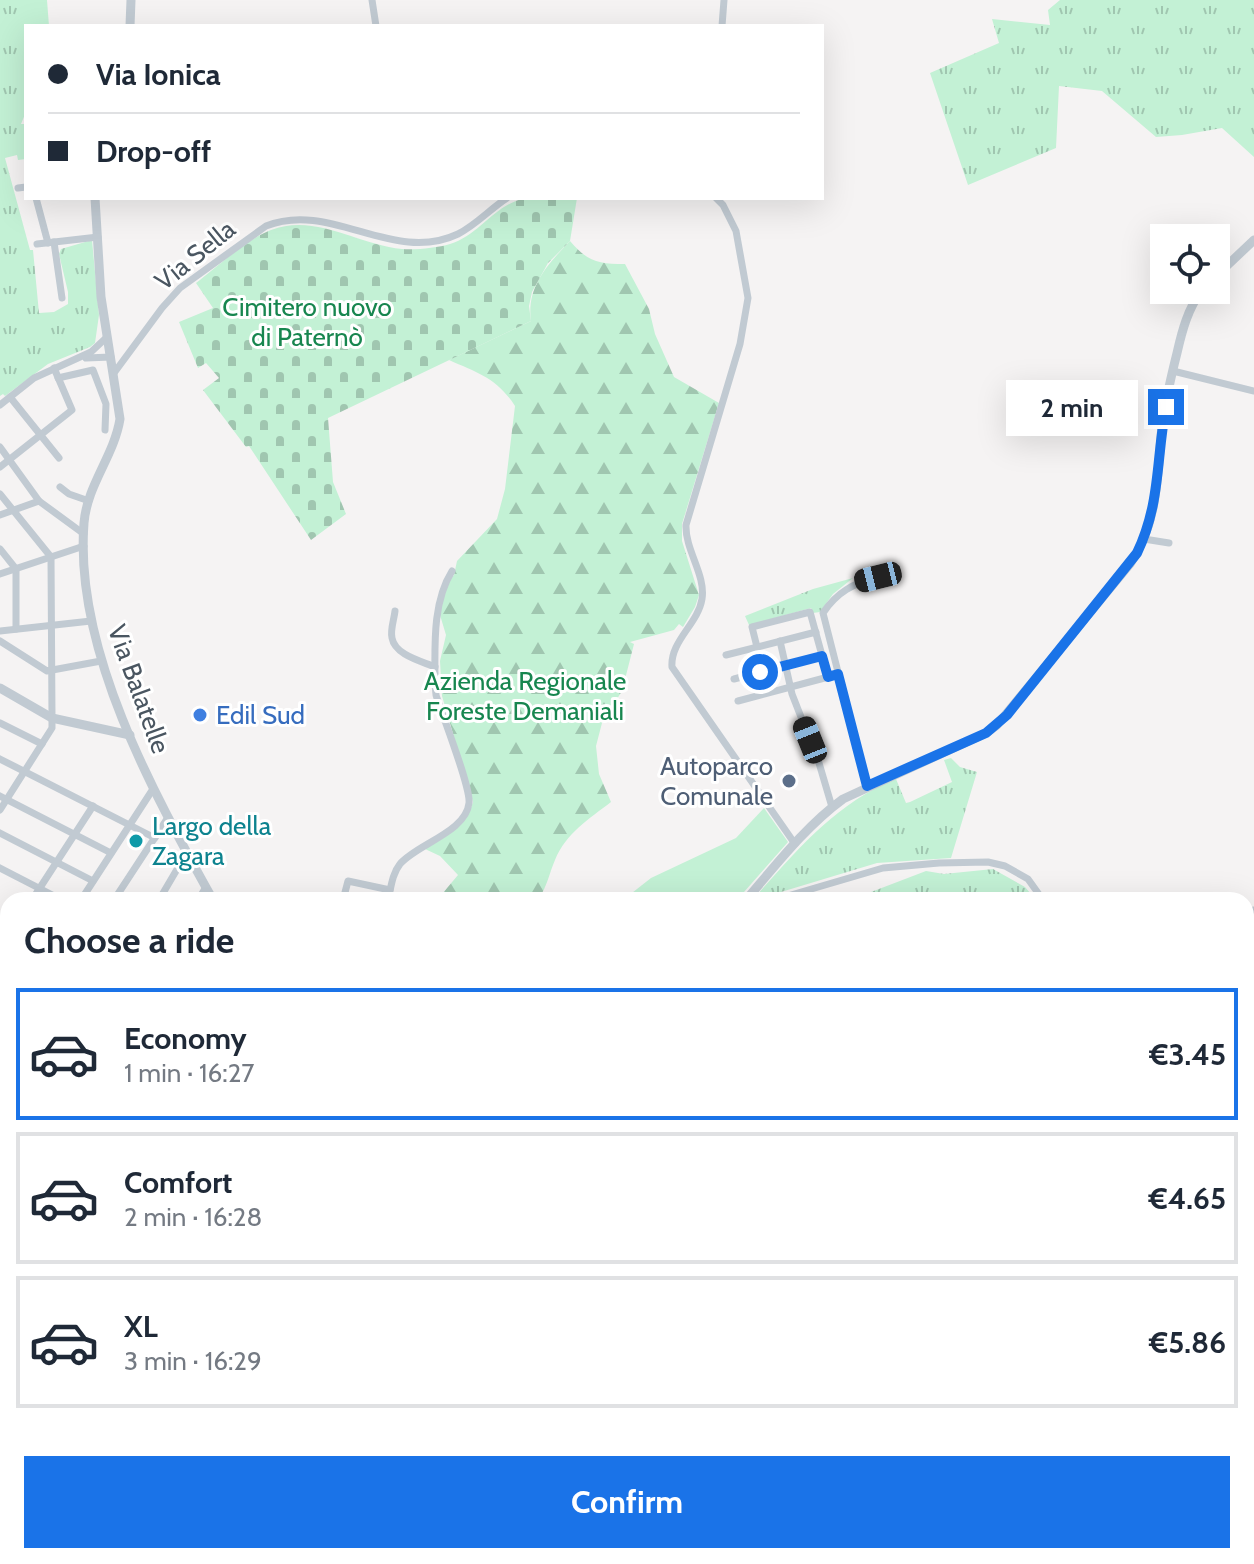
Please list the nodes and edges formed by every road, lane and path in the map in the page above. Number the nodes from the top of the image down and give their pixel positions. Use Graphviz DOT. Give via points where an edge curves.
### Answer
graph roads {
  1 [pos="131,0"];
  2 [pos="372,0"];
  3 [pos="724,0"];
  4 [pos="130,24"];
  5 [pos="376,24"];
  6 [pos="722,24"];
  7 [pos="37,200"];
  8 [pos="95,200"];
  9 [pos="504,200"];
  10 [pos="718,200"];
  11 [pos="98,237"];
  12 [pos="1254,240"];
  13 [pos="51,242"];
  14 [pos="37,244"];
  15 [pos="1230,263"];
  16 [pos="62,298"];
  17 [pos="1193,304"];
  18 [pos="107,337"];
  19 [pos="111,357"];
  20 [pos="72,361"];
  21 [pos="54,368"];
  22 [pos="1173,371"];
  23 [pos="114,373"];
  24 [pos="58,378"];
  25 [pos="1254,391"];
  26 [pos="10,397"];
  27 [pos="0,405"];
  28 [pos="105,430"];
  29 [pos="40,435"];
  30 [pos="0,447"];
  31 [pos="59,458"];
  32 [pos="10,459"];
  33 [pos="0,467"];
  34 [pos="60,487"];
  35 [pos="0,494"];
  36 [pos="39,501"];
  37 [pos="89,501"];
  38 [pos="13,511"];
  39 [pos="0,515"];
  40 [pos="84,534"];
  41 [pos="1144,539"];
  42 [pos="1169,543"];
  43 [pos="84,546"];
  44 [pos="0,549"];
  45 [pos="51,557"];
  46 [pos="16,569"];
  47 [pos="452,571"];
  48 [pos="0,574"];
  49 [pos="878,577"];
  50 [pos="395,611"];
  51 [pos="91,621"];
  52 [pos="51,625"];
  53 [pos="16,629"];
  54 [pos="0,631"];
  55 [pos="816,632"];
  56 [pos="0,641"];
  57 [pos="780,641"];
  58 [pos="757,647"];
  59 [pos="726,655"];
  60 [pos="822,656"];
  61 [pos="101,661"];
  62 [pos="786,665"];
  63 [pos="435,667"];
  64 [pos="51,670"];
  65 [pos="838,674"];
  66 [pos="828,677"];
  67 [pos="734,679"];
  68 [pos="791,687"];
  69 [pos="0,688"];
  70 [pos="738,701"];
  71 [pos="52,718"];
  72 [pos="0,723"];
  73 [pos="130,735"];
  74 [pos="42,744"];
  75 [pos="0,759"];
  76 [pos="24,772"];
  77 [pos="867,786"];
  78 [pos="153,789"];
  79 [pos="3,798"];
  80 [pos="93,806"];
  81 [pos="832,807"];
  82 [pos="0,810"];
  83 [pos="167,819"];
  84 [pos="128,824"];
  85 [pos="0,833"];
  86 [pos="74,834"];
  87 [pos="155,838"];
  88 [pos="795,844"];
  89 [pos="109,852"];
  90 [pos="186,854"];
  91 [pos="56,862"];
  92 [pos="0,868"];
  93 [pos="91,880"];
  94 [pos="206,887"];
  95 [pos="39,888"];
  96 [pos="390,890"];
  97 [pos="37,892"];
  98 [pos="47,892"];
  99 [pos="85,892"];
  100 [pos="119,892"];
  101 [pos="164,892"];
  102 [pos="203,892"];
  103 [pos="209,892"];
  104 [pos="345,892"];
  105 [pos="753,892"];
  106 [pos="801,892"];
  107 [pos="1037,892"];
  1 -- 4 [label="street"];
  2 -- 5 [label="street"];
  3 -- 6 [label="street"];
  7 -- 13 [label="street"];
  8 -- 11 [label="street, Via Balatelle"];
  9 -- 23 [label="street, Via Sella" via="457,234 418,243 391,242 313,220 266,226 180,288"];
  10 -- 88 [label="street" via="736,231 748,298 740,344 686,525 701,603 672,667"];
  11 -- 13 [label="street"];
  11 -- 18 [label="street, Via Balatelle"];
  12 -- 15 [label="street"];
  13 -- 14 [label="street"];
  13 -- 16 [label="street"];
  17 -- 22 [label="street"];
  18 -- 19 [label="street, Via Balatelle"];
  18 -- 20 [label="street"];
  19 -- 20 [label="street"];
  19 -- 23 [label="street, Via Balatelle"];
  20 -- 21 [label="street"];
  21 -- 24 [label="street"];
  21 -- 26 [label="street"];
  22 -- 25 [label="street"];
  22 -- 41 [label="street" via="1157,495"];
  23 -- 37 [label="street, Via Balatelle" via="118,429"];
  24 -- 28 [label="street" via="93,370 106,404"];
  24 -- 29 [label="street" via="72,410"];
  26 -- 27 [label="street"];
  26 -- 29 [label="street"];
  29 -- 31 [label="street"];
  29 -- 32 [label="street"];
  30 -- 32 [label="street"];
  32 -- 33 [label="street"];
  32 -- 36 [label="street"];
  34 -- 37 [label="street"];
  35 -- 38 [label="street"];
  36 -- 38 [label="street"];
  36 -- 40 [label="street"];
  37 -- 40 [label="street, Via Balatelle"];
  38 -- 39 [label="street"];
  38 -- 45 [label="street"];
  40 -- 43 [label="street, Via Balatelle"];
  41 -- 42 [label="street"];
  41 -- 77 [label="street" via="1130,564 1007,715 986,733"];
  43 -- 45 [label="street"];
  43 -- 51 [label="street, Via Balatelle"];
  44 -- 46 [label="street"];
  45 -- 46 [label="street"];
  45 -- 52 [label="street"];
  46 -- 48 [label="street"];
  46 -- 53 [label="street"];
  47 -- 63 [label="street" via="440,593"];
  49 -- 65 [label="street" via="847,588 823,613"];
  50 -- 63 [label="street" via="395,646"];
  51 -- 52 [label="street"];
  51 -- 61 [label="street, Via Balatelle"];
  52 -- 53 [label="street"];
  52 -- 64 [label="street"];
  53 -- 54 [label="street"];
  55 -- 57 [label="street"];
  55 -- 58 [label="street" via="810,612 752,627"];
  55 -- 60 [label="street"];
  56 -- 64 [label="street"];
  57 -- 58 [label="street"];
  57 -- 62 [label="street"];
  58 -- 59 [label="street"];
  60 -- 62 [label="street"];
  60 -- 66 [label="street"];
  61 -- 64 [label="street"];
  61 -- 73 [label="street, Via Balatelle"];
  62 -- 67 [label="street"];
  62 -- 68 [label="street"];
  63 -- 96 [label="street" via="436,695 469,805 454,826 400,864"];
  64 -- 71 [label="street"];
  65 -- 66 [label="street"];
  65 -- 77 [label="street"];
  66 -- 68 [label="street"];
  68 -- 70 [label="street"];
  68 -- 81 [label="street"];
  69 -- 71 [label="street"];
  71 -- 73 [label="street"];
  71 -- 74 [label="street"];
  72 -- 74 [label="street"];
  73 -- 78 [label="street, Via Balatelle"];
  74 -- 76 [label="street"];
  75 -- 76 [label="street"];
  76 -- 79 [label="street"];
  76 -- 80 [label="street"];
  77 -- 81 [label="street"];
  78 -- 83 [label="street, Via Balatelle"];
  78 -- 84 [label="street"];
  79 -- 82 [label="street"];
  79 -- 86 [label="street"];
  80 -- 84 [label="street"];
  80 -- 86 [label="street"];
  81 -- 88 [label="street"];
  83 -- 87 [label="street"];
  83 -- 90 [label="street, Via Balatelle"];
  84 -- 87 [label="street"];
  84 -- 89 [label="street"];
  85 -- 91 [label="street"];
  86 -- 89 [label="street"];
  86 -- 91 [label="street"];
  87 -- 100 [label="street"];
  88 -- 105 [label="street"];
  89 -- 93 [label="street"];
  90 -- 94 [label="street, Via Balatelle"];
  90 -- 101 [label="street"];
  91 -- 93 [label="street"];
  91 -- 95 [label="street"];
  92 -- 95 [label="street"];
  93 -- 99 [label="street"];
  94 -- 102 [label="street"];
  94 -- 103 [label="street, Via Balatelle"];
  95 -- 97 [label="street"];
  95 -- 98 [label="street"];
  96 -- 104 [label="street" via="348,881"];
  106 -- 107 [label="street" via="883,868 988,862 1028,879"];
}
